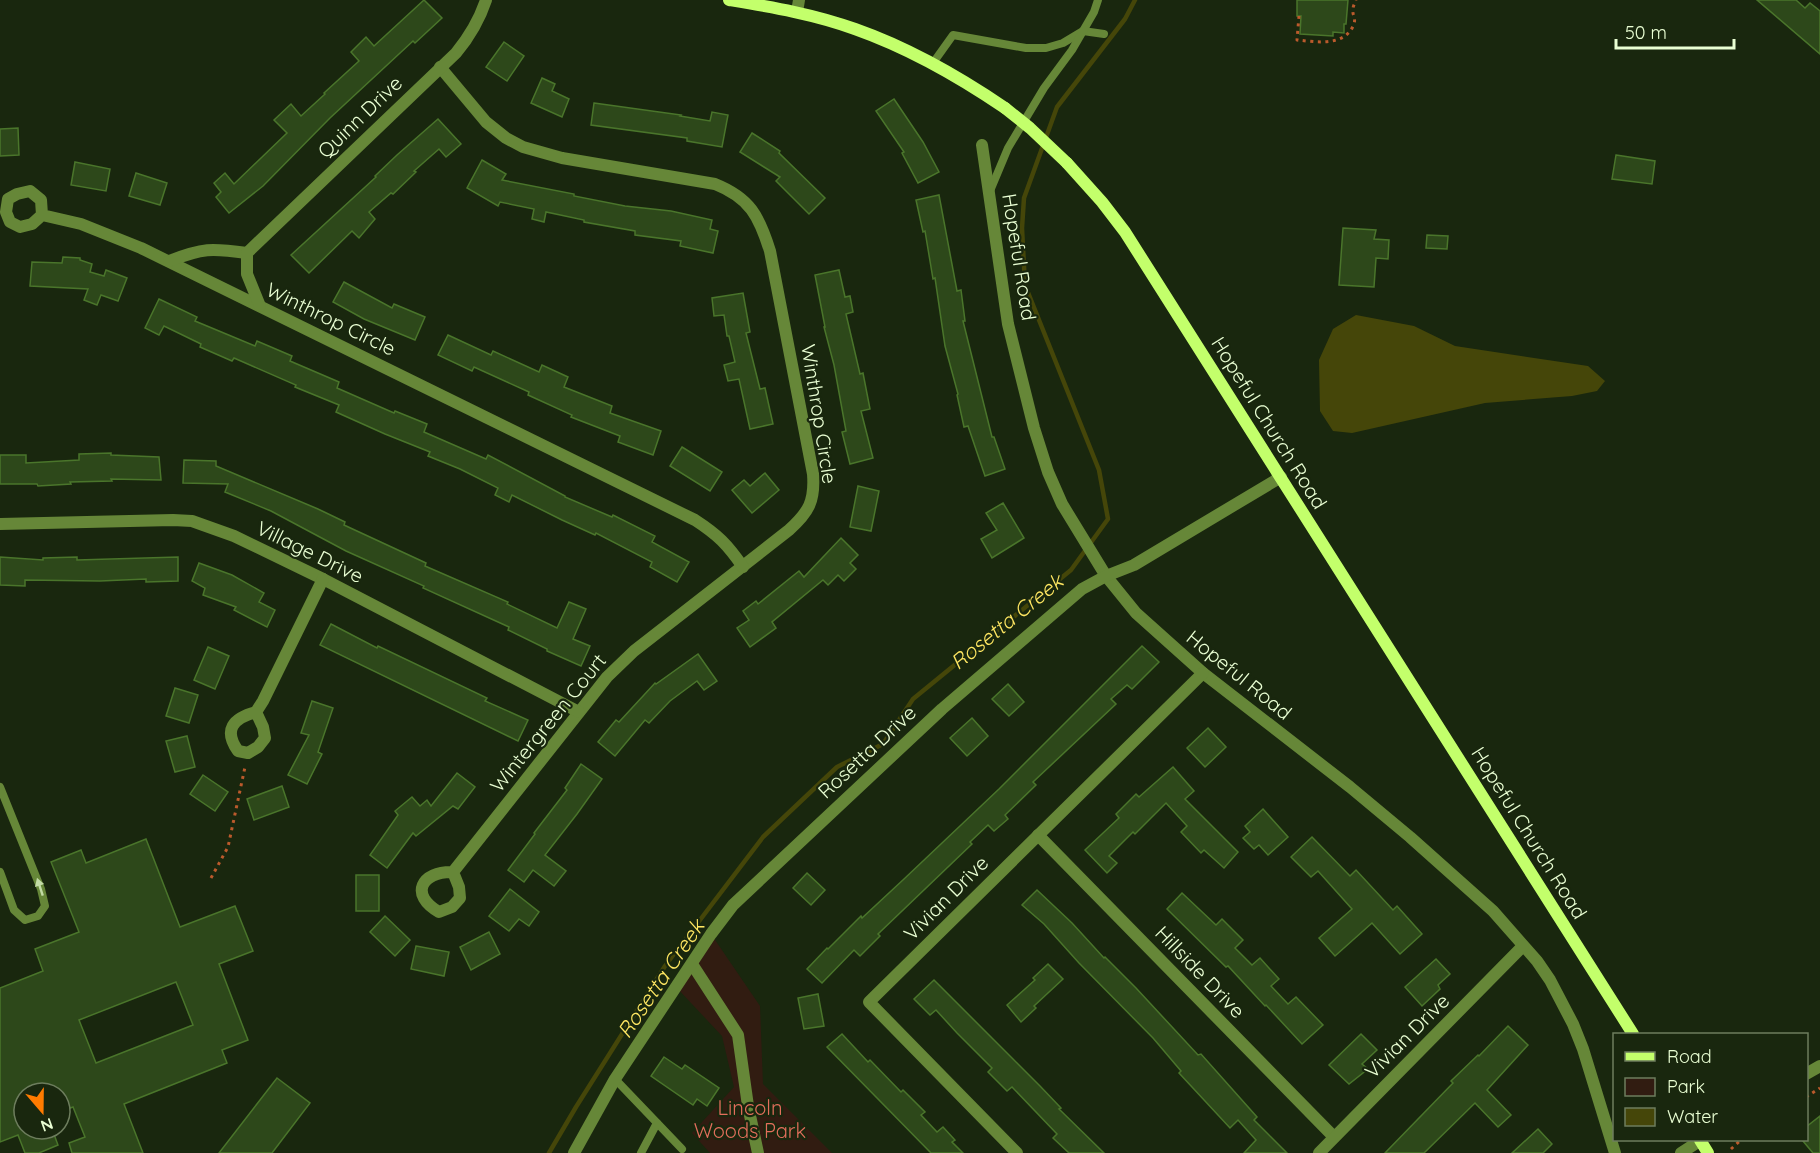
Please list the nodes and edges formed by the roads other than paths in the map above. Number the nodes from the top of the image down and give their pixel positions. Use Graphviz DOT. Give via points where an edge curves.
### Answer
graph roads {
  1 [pos="486,0"];
  2 [pos="729,0"];
  3 [pos="1098,0"];
  4 [pos="798,6"];
  5 [pos="1083,31"];
  6 [pos="1104,34"];
  7 [pos="933,63"];
  8 [pos="440,67"];
  9 [pos="982,145"];
  10 [pos="989,193"];
  11 [pos="42,214"];
  12 [pos="247,253"];
  13 [pos="169,261"];
  14 [pos="260,306"];
  15 [pos="1281,477"];
  16 [pos="0,524"];
  17 [pos="743,567"];
  18 [pos="1106,576"];
  19 [pos="323,579"];
  20 [pos="1203,674"];
  21 [pos="256,712"];
  22 [pos="579,712"];
  23 [pos="0,788"];
  24 [pos="1038,835"];
  25 [pos="453,872"];
  26 [pos="0,873"];
  27 [pos="1523,946"];
  28 [pos="692,964"];
  29 [pos="1633,1033"];
  30 [pos="615,1079"];
  31 [pos="657,1123"];
  32 [pos="1334,1137"];
  33 [pos="1699,1141"];
  34 [pos="682,1149"];
  35 [pos="574,1153"];
  36 [pos="641,1153"];
  37 [pos="758,1153"];
  38 [pos="1017,1153"];
  39 [pos="1319,1153"];
  40 [pos="1615,1153"];
  41 [pos="1681,1153"];
  1 -- 8 [label="street, Quinn Drive" via="470,37"];
  2 -- 4 [label="main road, Hopeful Church Road"];
  3 -- 5 [label="lane"];
  4 -- 7 [label="main road, Hopeful Church Road"];
  5 -- 6 [label="lane"];
  5 -- 7 [label="lane" via="1046,48 953,35"];
  5 -- 10 [label="lane" via="1008,148"];
  7 -- 15 [label="main road, Hopeful Church Road, bridge" via="1030,128 1102,202"];
  8 -- 12 [label="street, Quinn Drive"];
  8 -- 17 [label="street, Winthrop Circle" via="486,122 524,147 562,158 715,184 744,200 756,213 770,251 814,490 811,506 801,519"];
  9 -- 10 [label="street, Hopeful Road"];
  10 -- 18 [label="street, Hopeful Road" via="1008,324 1034,428 1062,504"];
  11 -- 13 [label="street, Winthrop Circle" via="104,232"];
  12 -- 13 [label="street" via="215,248"];
  12 -- 14 [label="street" via="248,274"];
  13 -- 14 [label="street, Winthrop Circle"];
  14 -- 17 [label="street, Winthrop Circle" via="694,520 715,532"];
  15 -- 18 [label="street, Rosetta Drive" via="1134,565"];
  15 -- 29 [label="main road, Hopeful Church Road"];
  16 -- 19 [label="street, Village Drive" via="192,521 234,536"];
  17 -- 22 [label="street, Wintergreen Court" via="634,651"];
  18 -- 20 [label="street, Hopeful Road" via="1136,614"];
  18 -- 28 [label="street, Rosetta Drive" via="1082,589 933,717 733,905"];
  19 -- 21 [label="street"];
  19 -- 22 [label="street, Village Drive"];
  20 -- 24 [label="street, Vivian Drive"];
  20 -- 27 [label="street, Hopeful Road" via="1410,837 1493,911"];
  21 -- 21 [label="street" via="245,714 230,730 238,751 248,753 265,738"];
  22 -- 25 [label="street, Wintergreen Court"];
  26 -- 23 [label="lane, one-way" via="14,910 25,920 38,916 45,906 41,889"];
  24 -- 32 [label="street, Hillside Drive"];
  24 -- 38 [label="street, Vivian Drive" via="869,1002"];
  27 -- 32 [label="street, Vivian Drive"];
  27 -- 40 [label="street, Hopeful Road" via="1550,980 1573,1024"];
  28 -- 30 [label="street, Rosetta Drive"];
  28 -- 37 [label="street" via="738,1035"];
  30 -- 31 [label="lane"];
  30 -- 35 [label="street, Rosetta Drive"];
  31 -- 34 [label="lane"];
  31 -- 36 [label="lane"];
  32 -- 39 [label="street, Vivian Drive"];
  33 -- 41 [label="street"];
}
